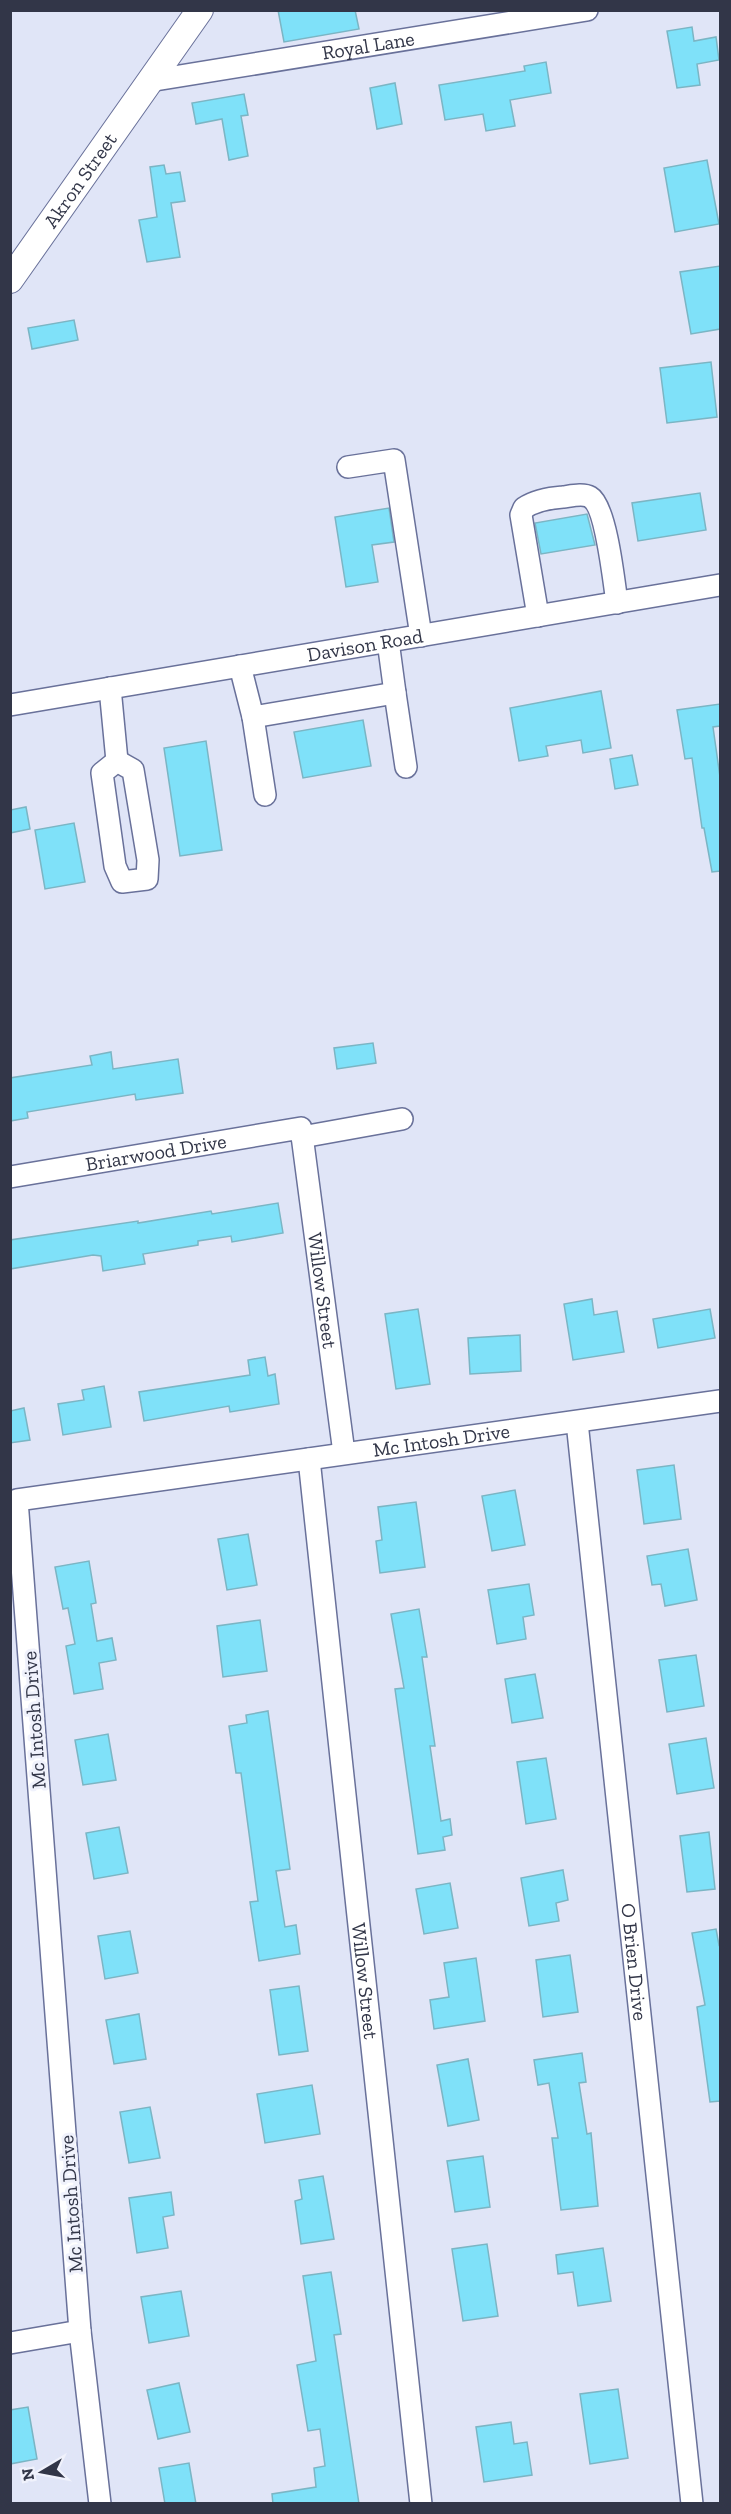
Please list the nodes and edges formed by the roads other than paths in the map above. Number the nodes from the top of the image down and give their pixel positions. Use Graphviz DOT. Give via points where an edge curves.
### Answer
graph roads {
  1 [pos="200,10"];
  2 [pos="587,10"];
  3 [pos="149,81"];
  4 [pos="10,280"];
  5 [pos="348,466"];
  6 [pos="720,585"];
  7 [pos="617,603"];
  8 [pos="538,616"];
  9 [pos="421,636"];
  10 [pos="388,641"];
  11 [pos="240,666"];
  12 [pos="110,688"];
  13 [pos="395,693"];
  14 [pos="10,705"];
  15 [pos="253,717"];
  16 [pos="117,761"];
  17 [pos="406,767"];
  18 [pos="265,795"];
  19 [pos="402,1119"];
  20 [pos="302,1133"];
  21 [pos="10,1177"];
  22 [pos="720,1401"];
  23 [pos="577,1422"];
  24 [pos="344,1452"];
  25 [pos="309,1459"];
  26 [pos="80,2331"];
  27 [pos="10,2343"];
  28 [pos="100,2504"];
  29 [pos="422,2504"];
  30 [pos="692,2504"];
  1 -- 3 [label="main road, Akron Street"];
  2 -- 3 [label="street, Royal Lane"];
  3 -- 4 [label="main road, Akron Street"];
  5 -- 9 [label="street" via="393,460"];
  6 -- 7 [label="street, Davison Road"];
  7 -- 8 [label="street, Davison Road"];
  7 -- 8 [label="street" via="603,520 595,501 579,495 539,500 521,514"];
  8 -- 9 [label="street, Davison Road"];
  9 -- 10 [label="street, Davison Road"];
  10 -- 11 [label="street, Davison Road"];
  10 -- 13 [label="street"];
  11 -- 12 [label="street, Davison Road"];
  11 -- 15 [label="street"];
  12 -- 14 [label="street, Davison Road"];
  12 -- 16 [label="street"];
  13 -- 15 [label="street"];
  13 -- 17 [label="street"];
  15 -- 18 [label="street"];
  16 -- 16 [label="street" via="102,773 115,866 122,882 147,879 148,860 133,770"];
  19 -- 20 [label="street, Briarwood Drive"];
  20 -- 21 [label="street, Briarwood Drive"];
  20 -- 24 [label="street, Willow Street"];
  22 -- 23 [label="street, Mc Intosh Drive"];
  23 -- 24 [label="street, Mc Intosh Drive"];
  23 -- 30 [label="street, O Brien Drive"];
  24 -- 25 [label="street, Mc Intosh Drive"];
  25 -- 26 [label="street, Mc Intosh Drive" via="17,1500"];
  25 -- 29 [label="street, Willow Street"];
  26 -- 27 [label="street"];
  26 -- 28 [label="street, Mc Intosh Drive"];
}
